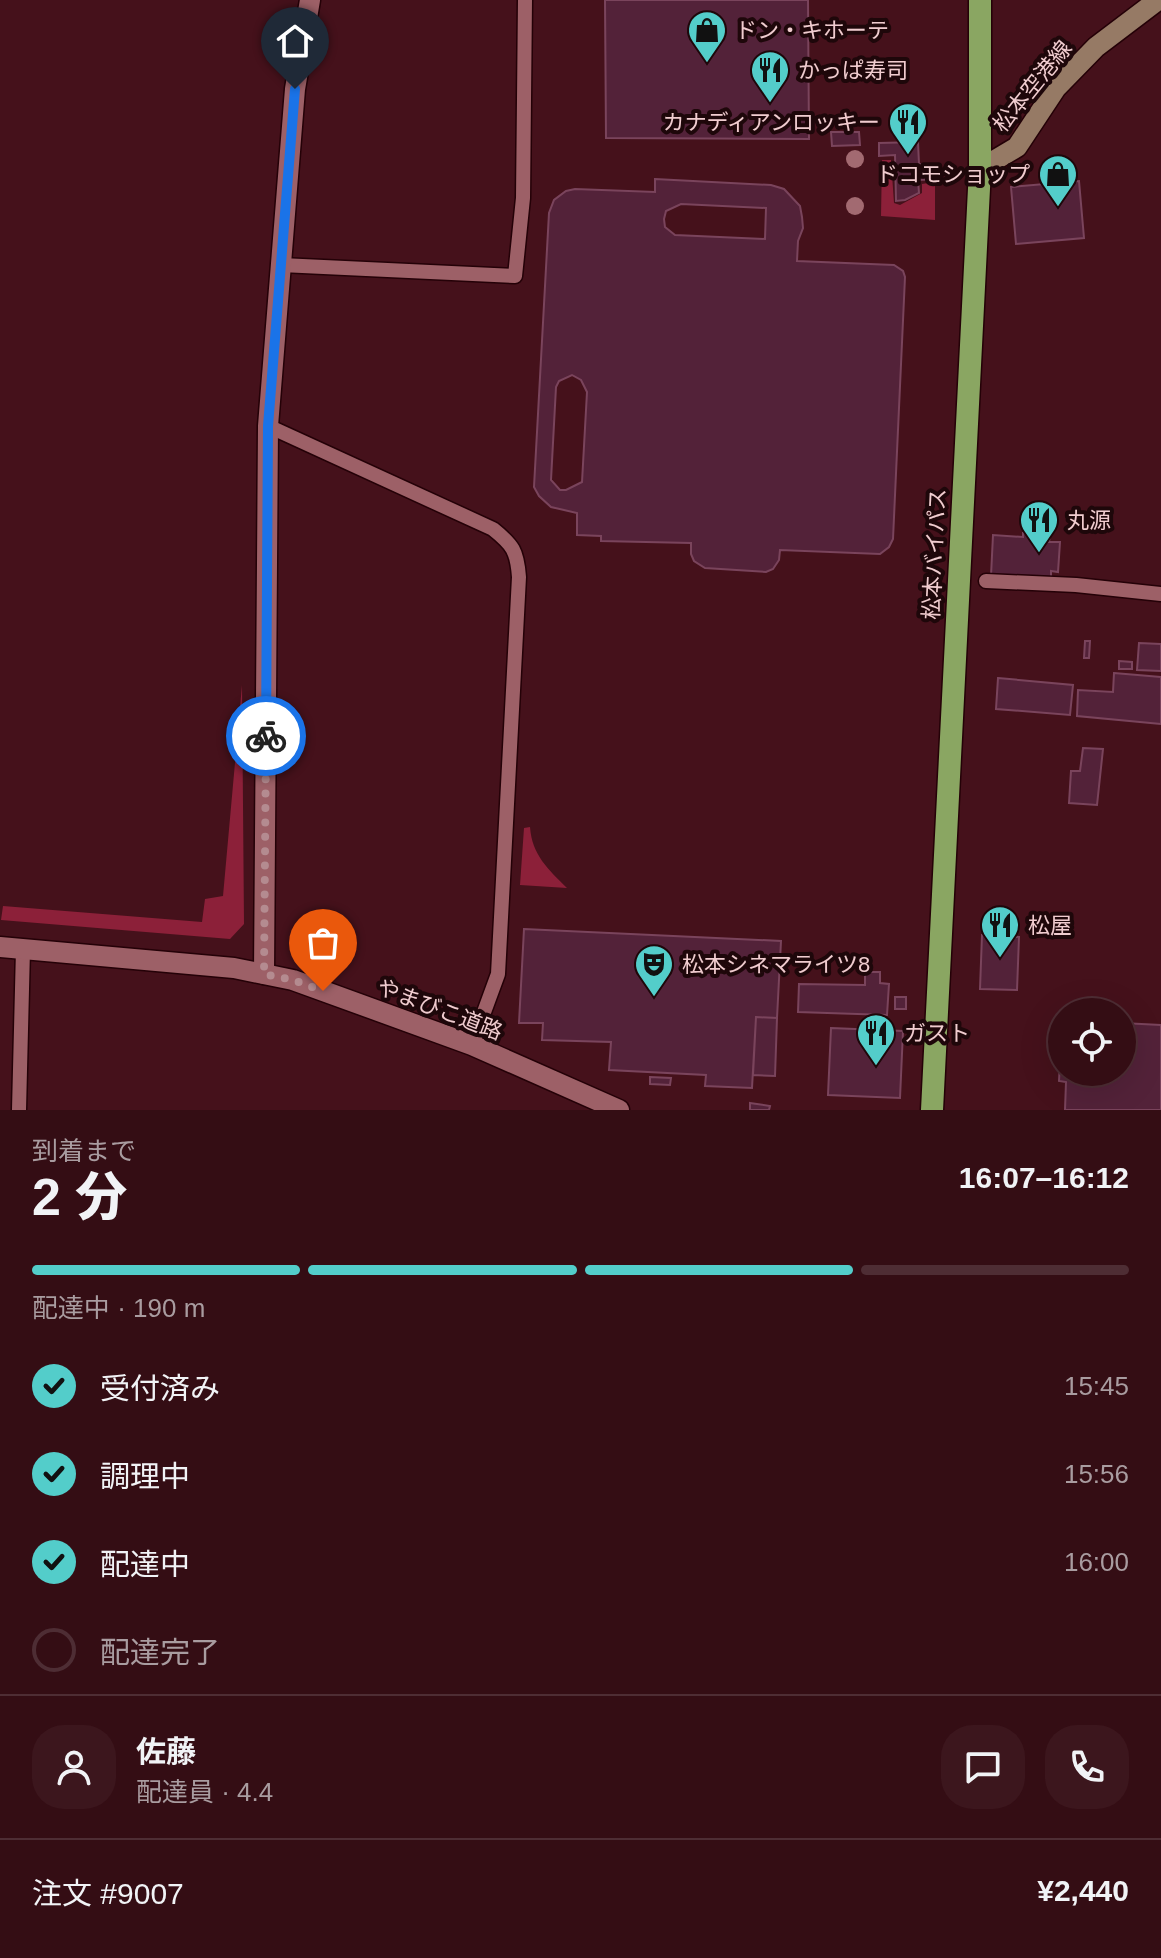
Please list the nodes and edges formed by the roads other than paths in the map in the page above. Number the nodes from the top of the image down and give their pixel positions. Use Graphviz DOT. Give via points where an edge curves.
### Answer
graph roads {
  1 [pos="310,0"];
  2 [pos="525,0"];
  3 [pos="980,0"];
  4 [pos="1158,0"];
  5 [pos="980,169"];
  6 [pos="281,265"];
  7 [pos="268,426"];
  8 [pos="986,581"];
  9 [pos="1161,594"];
  10 [pos="0,947"];
  11 [pos="23,949"];
  12 [pos="264,974"];
  13 [pos="472,1045"];
  14 [pos="19,1110"];
  15 [pos="619,1110"];
  16 [pos="932,1110"];
  1 -- 6 [label="street" via="295,89"];
  2 -- 6 [label="lane" via="523,198 515,276"];
  3 -- 5 [label="highway, 松本バイパス"];
  4 -- 5 [label="main road, 松本空港線" via="1076,67 1017,147"];
  5 -- 16 [label="highway, 松本バイパス"];
  6 -- 7 [label="street"];
  7 -- 12 [label="street"];
  7 -- 13 [label="lane" via="493,529 511,543 518,557 498,974"];
  8 -- 9 [label="lane"];
  10 -- 11 [label="street, やまびこ道路"];
  11 -- 12 [label="street, やまびこ道路"];
  11 -- 14 [label="lane"];
  12 -- 13 [label="street, やまびこ道路"];
  13 -- 15 [label="street, やまびこ道路"];
}
